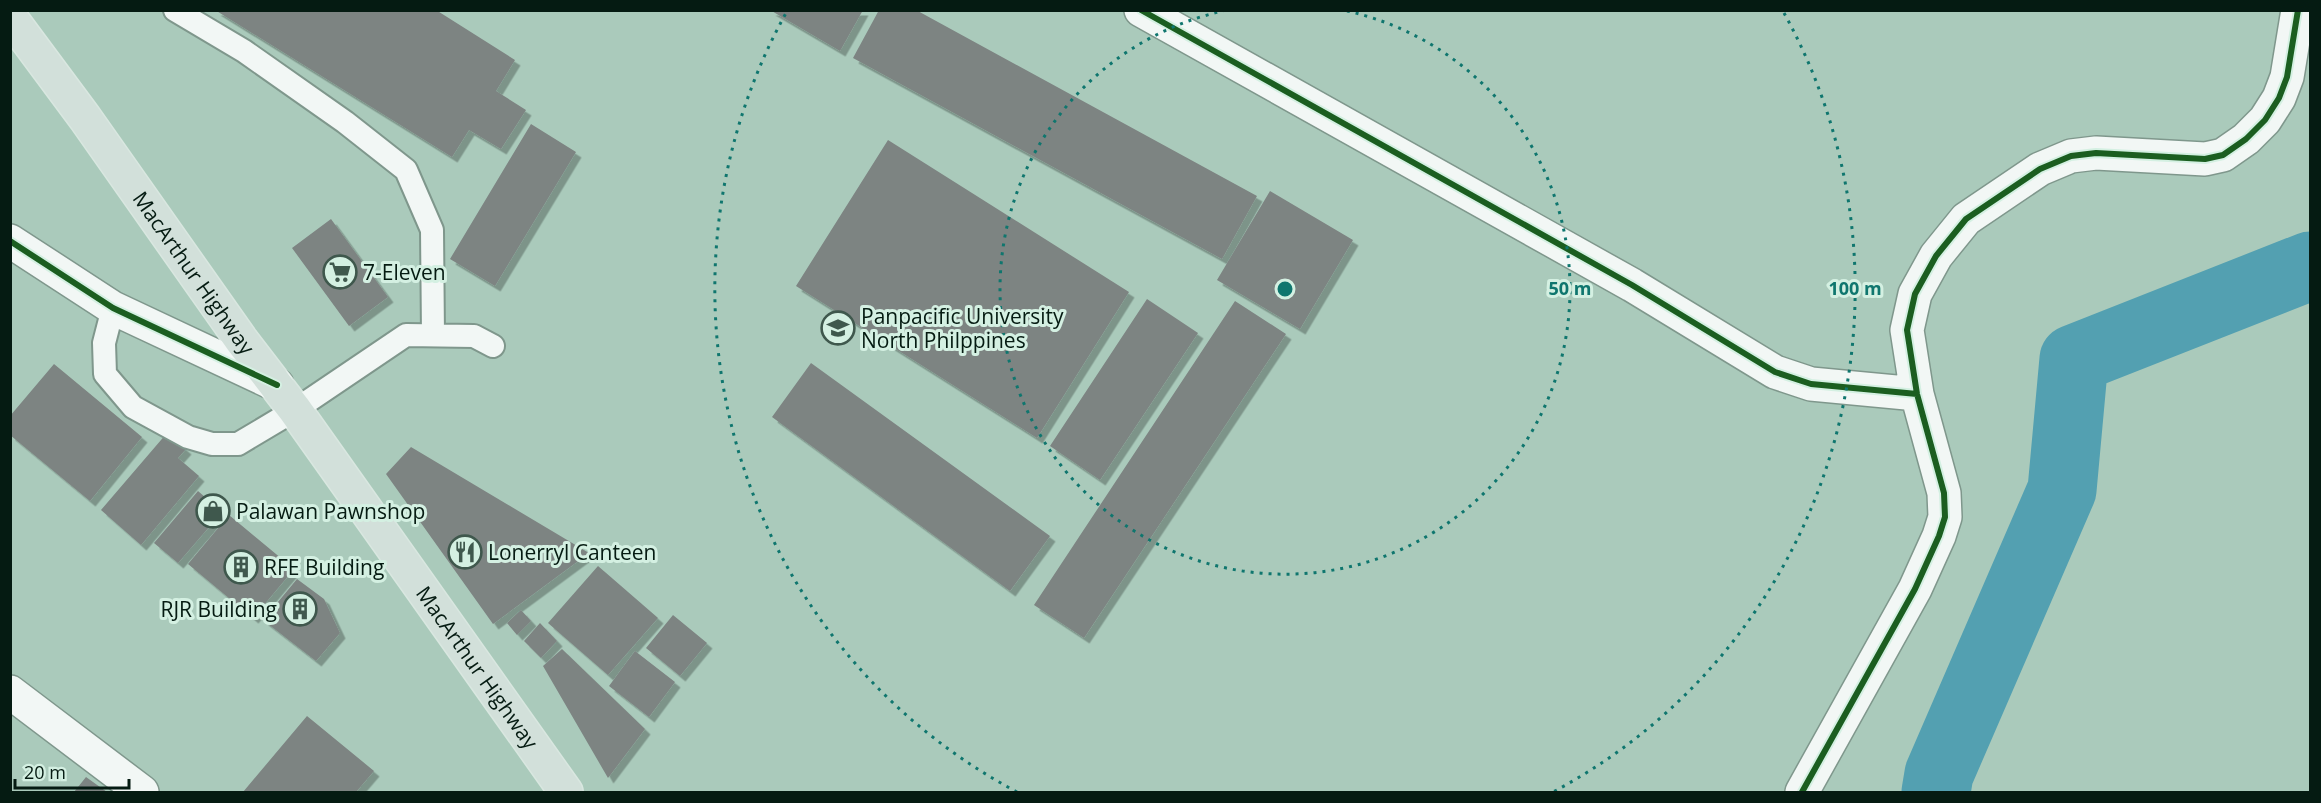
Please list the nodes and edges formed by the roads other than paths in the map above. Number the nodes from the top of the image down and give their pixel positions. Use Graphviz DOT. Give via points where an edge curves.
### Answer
graph roads {
  1 [pos="175,10"];
  2 [pos="1141,10"];
  3 [pos="2298,10"];
  4 [pos="10,17"];
  5 [pos="10,241"];
  6 [pos="113,308"];
  7 [pos="432,335"];
  8 [pos="493,346"];
  9 [pos="1917,394"];
  10 [pos="286,397"];
  11 [pos="10,692"];
  12 [pos="142,792"];
  13 [pos="566,792"];
  14 [pos="1802,792"];
  1 -- 7 [label="lane" via="244,51 406,170 432,230"];
  2 -- 9 [label="street" via="1632,285 1775,372 1811,384"];
  3 -- 9 [label="street" via="2287,77 2279,98 2247,139 2223,155 2205,159 2096,153 2071,156 2040,169 1966,219 1936,256 1915,294 1907,330"];
  4 -- 10 [label="main road, MacArthur Highway"];
  5 -- 6 [label="street"];
  6 -- 10 [label="street"];
  6 -- 10 [label="lane" via="104,343 105,374 133,407 188,437 212,444 238,444"];
  7 -- 8 [label="lane" via="474,336"];
  7 -- 10 [label="lane" via="406,335"];
  9 -- 14 [label="street" via="1944,493 1945,517 1915,589"];
  10 -- 13 [label="main road, MacArthur Highway"];
  11 -- 12 [label="street"];
}
